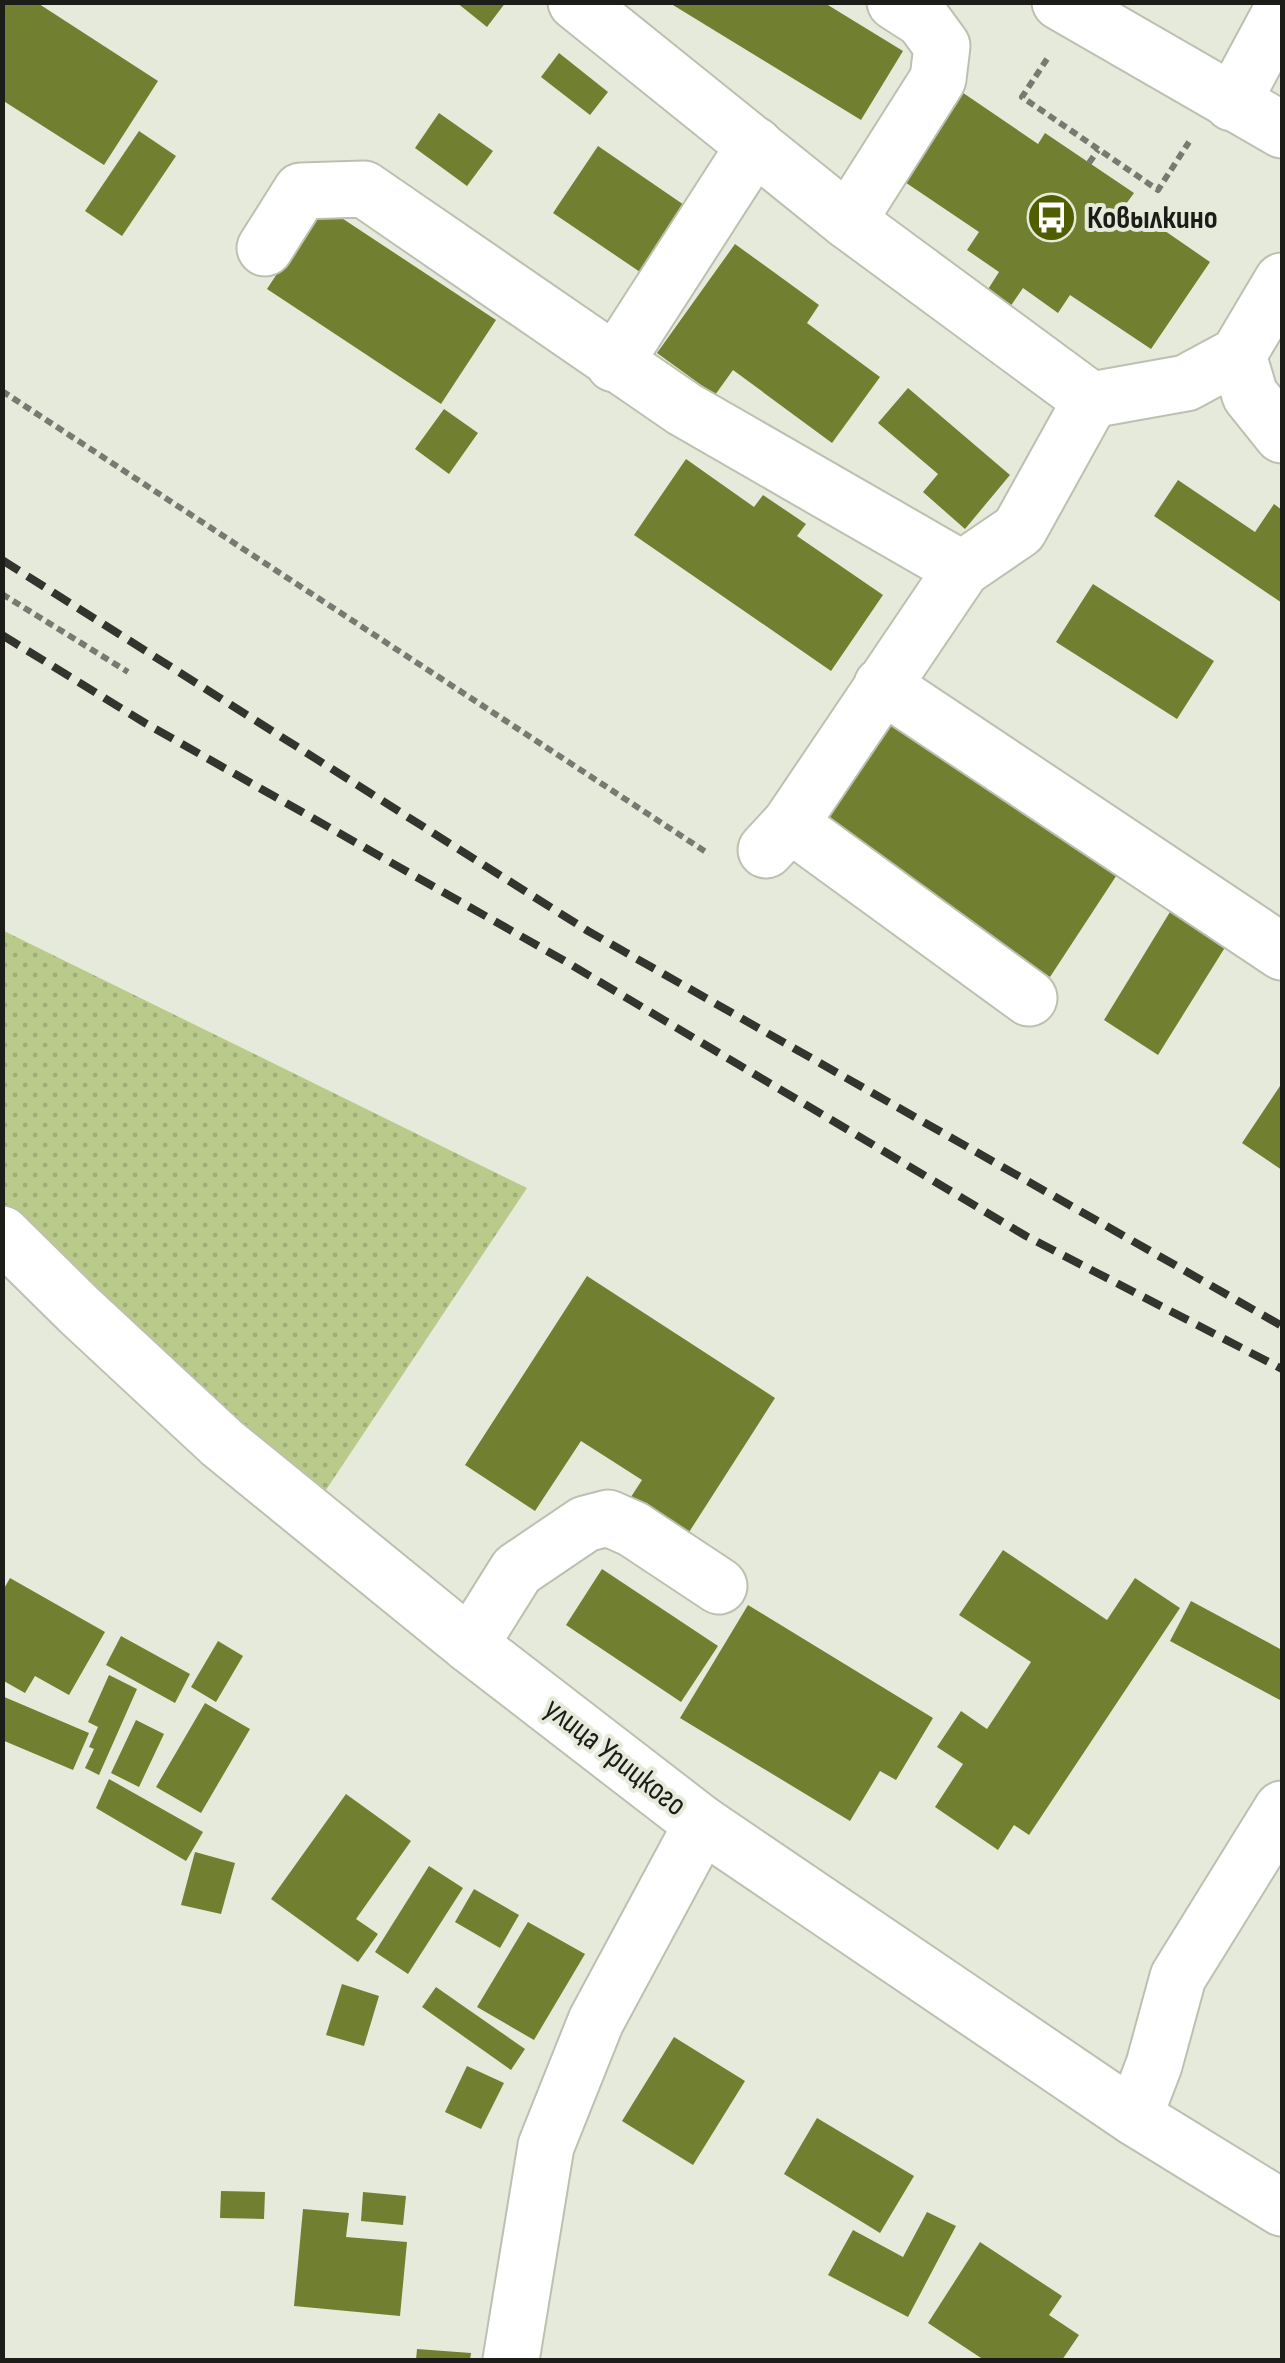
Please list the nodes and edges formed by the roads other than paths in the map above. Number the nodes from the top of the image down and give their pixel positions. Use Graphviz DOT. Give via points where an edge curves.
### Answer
graph roads {
  1 [pos="576,2"];
  2 [pos="895,2"];
  3 [pos="1282,10"];
  4 [pos="1055,28"];
  5 [pos="1212,120"];
  6 [pos="1282,130"];
  7 [pos="755,146"];
  8 [pos="848,221"];
  9 [pos="265,248"];
  10 [pos="1282,281"];
  11 [pos="1238,355"];
  12 [pos="614,364"];
  13 [pos="1091,400"];
  14 [pos="1282,434"];
  15 [pos="962,569"];
  16 [pos="882,685"];
  17 [pos="1282,952"];
  18 [pos="1029,998"];
  19 [pos="2,1234"];
  20 [pos="719,1586"];
  21 [pos="470,1646"];
  22 [pos="1282,1809"];
  23 [pos="702,1824"];
  24 [pos="1134,2117"];
  25 [pos="1282,2208"];
  26 [pos="512,2360"];
  1 -- 7 [label="street"];
  2 -- 8 [label="street" via="924,20 942,46 938,79"];
  3 -- 5 [label="street"];
  4 -- 5 [label="street"];
  5 -- 6 [label="street"];
  7 -- 8 [label="street"];
  7 -- 12 [label="street"];
  8 -- 13 [label="street"];
  9 -- 12 [label="street" via="302,191 364,188"];
  10 -- 11 [label="street"];
  11 -- 13 [label="street" via="1186,383"];
  11 -- 14 [label="street" via="1250,396"];
  12 -- 15 [label="street"];
  13 -- 15 [label="street" via="1018,530"];
  15 -- 16 [label="street"];
  16 -- 17 [label="street"];
  16 -- 18 [label="street" via="778,837"];
  19 -- 21 [label="street, улица Урицкого" via="222,1443"];
  20 -- 21 [label="street" via="608,1518 585,1524 517,1570"];
  21 -- 23 [label="street, улица Урицкого"];
  22 -- 24 [label="street" via="1178,1977"];
  23 -- 24 [label="street, улица Урицкого"];
  23 -- 26 [label="street" via="596,2021 546,2146"];
  24 -- 25 [label="street, улица Урицкого"];
}
